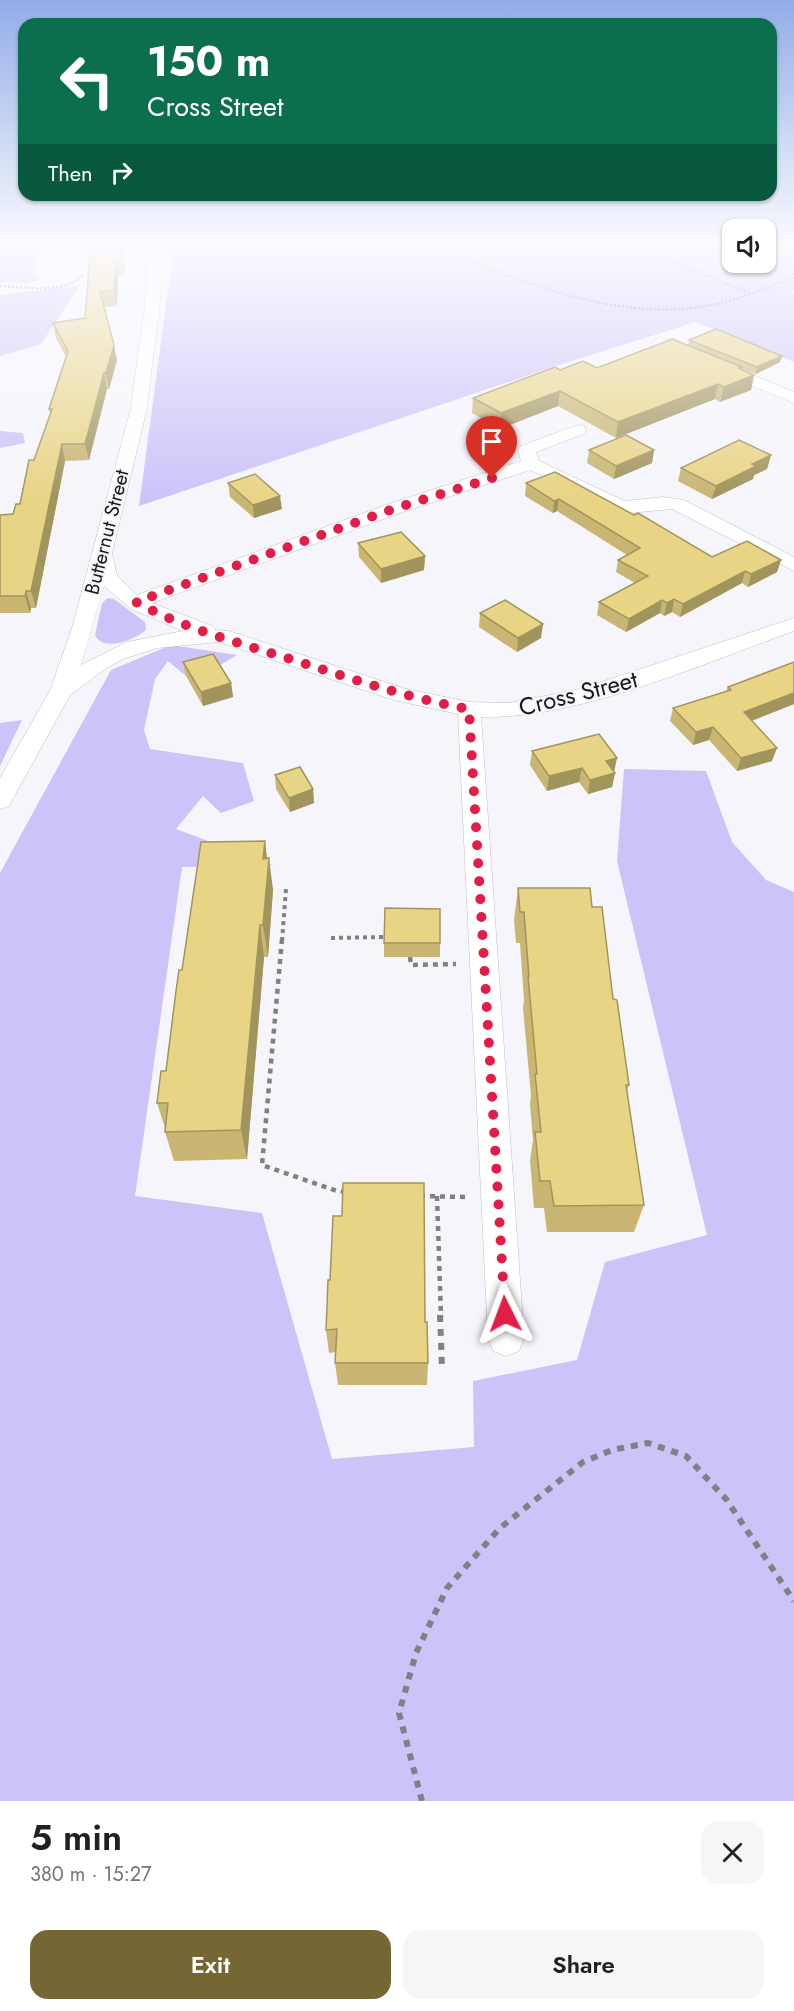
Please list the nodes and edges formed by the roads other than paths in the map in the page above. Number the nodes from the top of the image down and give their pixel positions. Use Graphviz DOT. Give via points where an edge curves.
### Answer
graph roads {
  1 [pos="149,331"];
  2 [pos="660,342"];
  3 [pos="794,398"];
  4 [pos="578,429"];
  5 [pos="531,464"];
  6 [pos="102,551"];
  7 [pos="794,565"];
  8 [pos="136,602"];
  9 [pos="794,624"];
  10 [pos="221,636"];
  11 [pos="61,691"];
  12 [pos="469,709"];
  13 [pos="0,800"];
  14 [pos="506,1338"];
  1 -- 6 [label="street, Butternut Street" via="139,408"];
  2 -- 3 [label="street"];
  4 -- 5 [label="street" via="527,450"];
  5 -- 7 [label="street" via="622,507 677,504"];
  5 -- 8 [label="street" via="393,509"];
  6 -- 8 [label="street, Cross Street" via="108,577"];
  6 -- 11 [label="street, Butternut Street" via="83,628"];
  8 -- 10 [label="street, Cross Street" via="166,618"];
  9 -- 12 [label="street, Cross Street" via="583,696 509,710"];
  10 -- 11 [label="street, Cross Street" via="192,636 133,648 103,659"];
  10 -- 12 [label="street, Cross Street" via="402,695"];
  11 -- 13 [label="street, Butternut Street"];
  12 -- 14 [label="street"];
}
